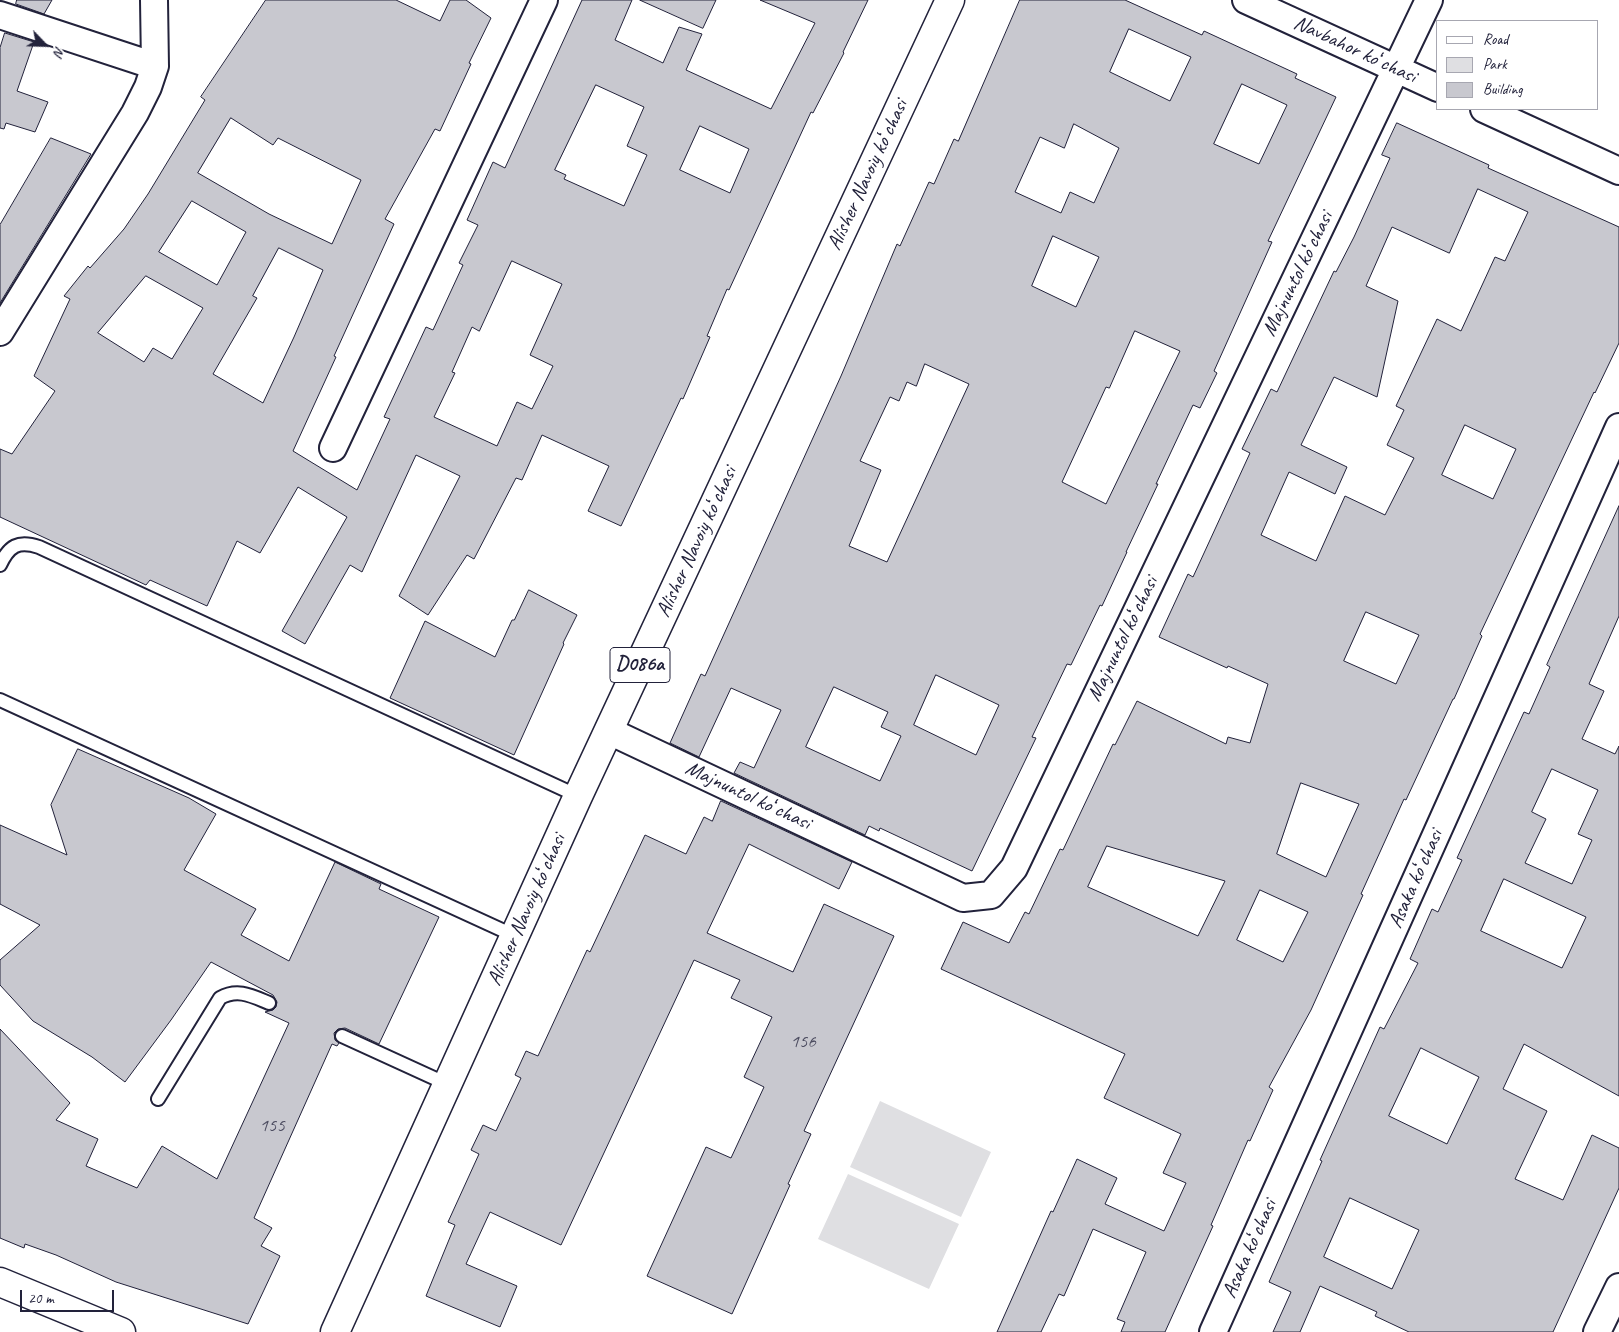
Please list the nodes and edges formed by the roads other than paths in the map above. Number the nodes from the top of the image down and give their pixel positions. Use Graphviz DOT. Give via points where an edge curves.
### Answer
graph roads {
  1 [pos="154,0"];
  2 [pos="544,0"];
  3 [pos="950,0"];
  4 [pos="1246,0"];
  5 [pos="1429,0"];
  6 [pos="0,15"];
  7 [pos="155,66"];
  8 [pos="1396,69"];
  9 [pos="1436,87"];
  10 [pos="1486,110"];
  11 [pos="1619,171"];
  12 [pos="0,332"];
  13 [pos="1619,427"];
  14 [pos="333,448"];
  15 [pos="0,565"];
  16 [pos="0,700"];
  17 [pos="609,731"];
  18 [pos="578,796"];
  19 [pos="515,936"];
  20 [pos="269,1003"];
  21 [pos="342,1036"];
  22 [pos="447,1084"];
  23 [pos="158,1099"];
  24 [pos="0,1282"];
  25 [pos="1619,1287"];
  26 [pos="121,1332"];
  27 [pos="335,1332"];
  28 [pos="1212,1332"];
  29 [pos="1597,1332"];
  1 -- 7 [label="street"];
  2 -- 14 [label="street"];
  3 -- 17 [label="main road, Alisher Navoiy koʻchasi / D086a"];
  4 -- 8 [label="street, Navbahor koʻchasi"];
  5 -- 8 [label="street, Majnuntol koʻchasi"];
  6 -- 7 [label="street"];
  7 -- 12 [label="street" via="135,113"];
  8 -- 9 [label="street, Navbahor koʻchasi"];
  8 -- 17 [label="street, Majnuntol koʻchasi" via="1014,868 991,895 963,898"];
  10 -- 11 [label="street"];
  13 -- 28 [label="street, Asaka koʻchasi"];
  15 -- 18 [label="lane" via="5,554 17,544 39,547"];
  16 -- 19 [label="lane"];
  17 -- 18 [label="main road, Alisher Navoiy koʻchasi / D086a"];
  18 -- 19 [label="main road, Alisher Navoiy koʻchasi / D086a"];
  19 -- 22 [label="main road, Alisher Navoiy koʻchasi / D086a"];
  20 -- 23 [label="lane" via="242,993 220,998"];
  21 -- 22 [label="lane"];
  22 -- 27 [label="main road, Alisher Navoiy koʻchasi / D086a"];
  24 -- 26 [label="main road"];
  25 -- 29 [label="street"];
}
